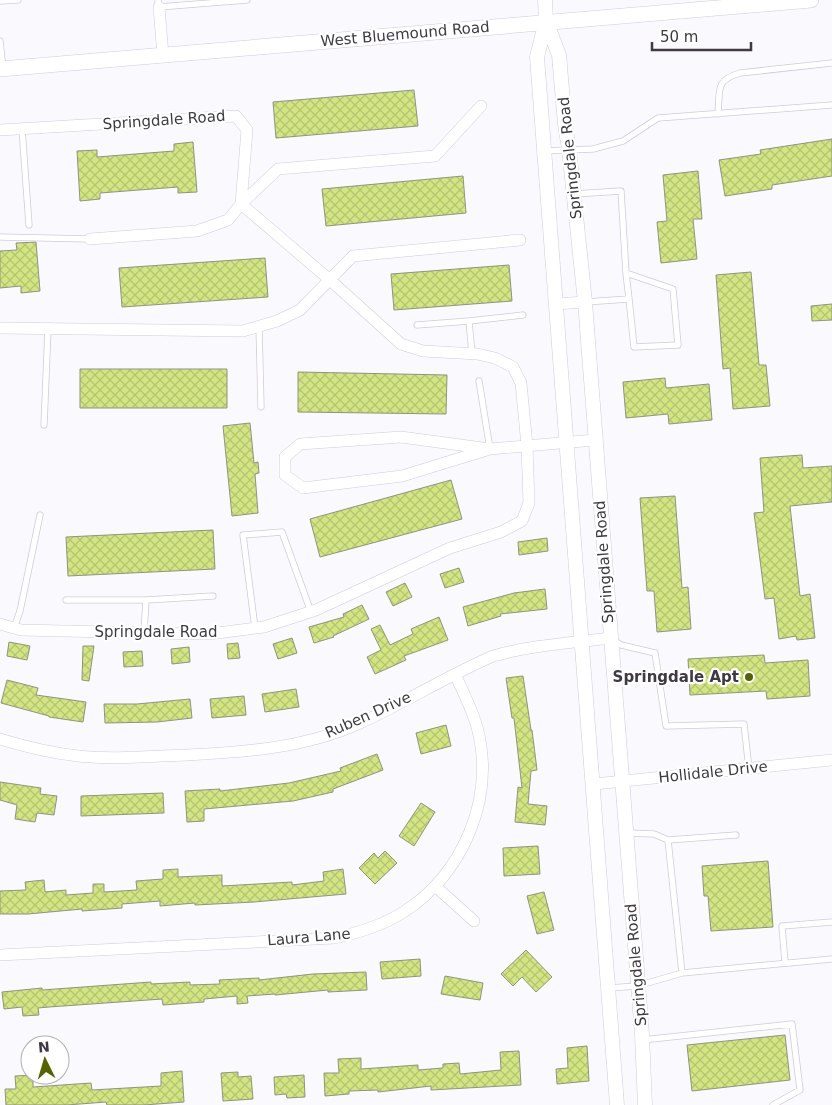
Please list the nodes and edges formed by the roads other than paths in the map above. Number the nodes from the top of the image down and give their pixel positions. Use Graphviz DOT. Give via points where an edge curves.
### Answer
graph roads {
  1 [pos="18,0"];
  2 [pos="247,0"];
  3 [pos="545,0"];
  4 [pos="811,0"];
  5 [pos="0,1"];
  6 [pos="159,4"];
  7 [pos="546,21"];
  8 [pos="0,41"];
  9 [pos="163,55"];
  10 [pos="832,63"];
  11 [pos="2,69"];
  12 [pos="832,105"];
  13 [pos="481,106"];
  14 [pos="718,114"];
  15 [pos="22,129"];
  16 [pos="0,130"];
  17 [pos="569,149"];
  18 [pos="544,151"];
  19 [pos="574,194"];
  20 [pos="240,204"];
  21 [pos="29,225"];
  22 [pos="0,237"];
  23 [pos="90,239"];
  24 [pos="520,240"];
  25 [pos="626,273"];
  26 [pos="330,280"];
  27 [pos="629,299"];
  28 [pos="585,302"];
  29 [pos="556,304"];
  30 [pos="523,315"];
  31 [pos="469,321"];
  32 [pos="417,324"];
  33 [pos="259,326"];
  34 [pos="0,328"];
  35 [pos="48,329"];
  36 [pos="472,354"];
  37 [pos="479,381"];
  38 [pos="261,407"];
  39 [pos="44,425"];
  40 [pos="595,440"];
  41 [pos="567,443"];
  42 [pos="527,446"];
  43 [pos="490,449"];
  44 [pos="40,515"];
  45 [pos="213,596"];
  46 [pos="66,600"];
  47 [pos="146,600"];
  48 [pos="311,612"];
  49 [pos="0,624"];
  50 [pos="14,628"];
  51 [pos="255,628"];
  52 [pos="144,633"];
  53 [pos="610,638"];
  54 [pos="582,641"];
  55 [pos="455,674"];
  56 [pos="0,739"];
  57 [pos="832,760"];
  58 [pos="750,769"];
  59 [pos="621,781"];
  60 [pos="594,784"];
  61 [pos="625,833"];
  62 [pos="736,835"];
  63 [pos="668,840"];
  64 [pos="435,886"];
  65 [pos="474,921"];
  66 [pos="832,922"];
  67 [pos="0,956"];
  68 [pos="832,959"];
  69 [pos="785,963"];
  70 [pos="682,972"];
  71 [pos="637,986"];
  72 [pos="609,988"];
  73 [pos="642,1040"];
  74 [pos="617,1105"];
  75 [pos="645,1105"];
  76 [pos="773,1105"];
  1 -- 5 [label="lane"];
  2 -- 6 [label="lane"];
  3 -- 7 [label="street, Springdale Road"];
  4 -- 7 [label="main road, West Bluemound Road"];
  6 -- 9 [label="street"];
  7 -- 9 [label="main road, West Bluemound Road"];
  7 -- 17 [label="street, Springdale Road" via="559,55"];
  7 -- 18 [label="street, Springdale Road" via="537,57"];
  8 -- 11 [label="lane"];
  9 -- 11 [label="main road, West Bluemound Road"];
  10 -- 14 [label="lane" via="727,77 720,86"];
  12 -- 14 [label="lane"];
  13 -- 20 [label="street" via="435,156 278,169"];
  14 -- 17 [label="lane" via="658,118 623,141 593,149"];
  15 -- 16 [label="street, Springdale Road"];
  15 -- 20 [label="street, Springdale Road" via="236,116 247,130"];
  15 -- 21 [label="lane"];
  17 -- 18 [label="lane"];
  17 -- 19 [label="street, Springdale Road"];
  18 -- 29 [label="street, Springdale Road"];
  19 -- 25 [label="lane" via="620,191"];
  19 -- 28 [label="street, Springdale Road"];
  20 -- 23 [label="street" via="228,220 197,231"];
  20 -- 26 [label="street, Springdale Road"];
  22 -- 23 [label="lane"];
  24 -- 26 [label="street" via="353,256"];
  25 -- 27 [label="lane"];
  25 -- 27 [label="lane" via="673,289 678,345 634,347"];
  26 -- 33 [label="street" via="300,310"];
  26 -- 36 [label="street, Springdale Road" via="401,344 423,351"];
  27 -- 28 [label="lane"];
  28 -- 29 [label="street"];
  28 -- 40 [label="street, Springdale Road"];
  29 -- 41 [label="street, Springdale Road"];
  30 -- 31 [label="lane"];
  31 -- 32 [label="lane"];
  31 -- 36 [label="lane"];
  33 -- 35 [label="street" via="243,331"];
  33 -- 38 [label="lane"];
  34 -- 35 [label="street"];
  35 -- 39 [label="lane"];
  36 -- 42 [label="street, Springdale Road" via="495,358 513,367 521,383"];
  37 -- 43 [label="lane"];
  40 -- 41 [label="street"];
  40 -- 53 [label="street, Springdale Road"];
  41 -- 42 [label="street"];
  41 -- 54 [label="street, Springdale Road"];
  42 -- 43 [label="street"];
  42 -- 48 [label="street, Springdale Road" via="529,503 522,521 501,532 450,548"];
  43 -- 43 [label="street" via="401,437 300,444 285,457 285,475 302,488 402,476"];
  44 -- 50 [label="lane"];
  45 -- 47 [label="lane"];
  46 -- 47 [label="lane"];
  47 -- 52 [label="lane"];
  48 -- 51 [label="street, Springdale Road"];
  48 -- 51 [label="lane" via="282,532 243,535"];
  49 -- 50 [label="street, Springdale Road"];
  50 -- 52 [label="street, Springdale Road"];
  51 -- 52 [label="street, Springdale Road" via="210,634"];
  53 -- 54 [label="street, Ruben Drive"];
  53 -- 58 [label="lane" via="621,645 655,653 666,726 744,724"];
  53 -- 59 [label="street, Springdale Road"];
  54 -- 55 [label="street, Ruben Drive" via="514,650"];
  54 -- 60 [label="street, Springdale Road"];
  55 -- 56 [label="street, Ruben Drive" via="357,724 326,736 261,750 115,758 50,752"];
  55 -- 64 [label="street, Laura Lane" via="477,727 483,775 481,793 466,841 452,866"];
  57 -- 58 [label="street, Hollidale Drive"];
  58 -- 59 [label="street, Hollidale Drive"];
  59 -- 60 [label="street, Hollidale Drive"];
  59 -- 61 [label="street, Springdale Road"];
  60 -- 72 [label="street, Springdale Road"];
  61 -- 63 [label="lane" via="654,834"];
  61 -- 71 [label="street, Springdale Road"];
  62 -- 63 [label="lane"];
  63 -- 70 [label="lane"];
  64 -- 65 [label="street"];
  64 -- 67 [label="street, Laura Lane" via="390,920 334,938"];
  66 -- 69 [label="lane" via="782,926"];
  68 -- 69 [label="lane"];
  69 -- 70 [label="lane"];
  70 -- 71 [label="lane"];
  71 -- 72 [label="lane"];
  71 -- 73 [label="street, Springdale Road"];
  72 -- 74 [label="street, Springdale Road"];
  73 -- 75 [label="street, Springdale Road"];
  73 -- 76 [label="lane" via="792,1024 800,1090"];
}
